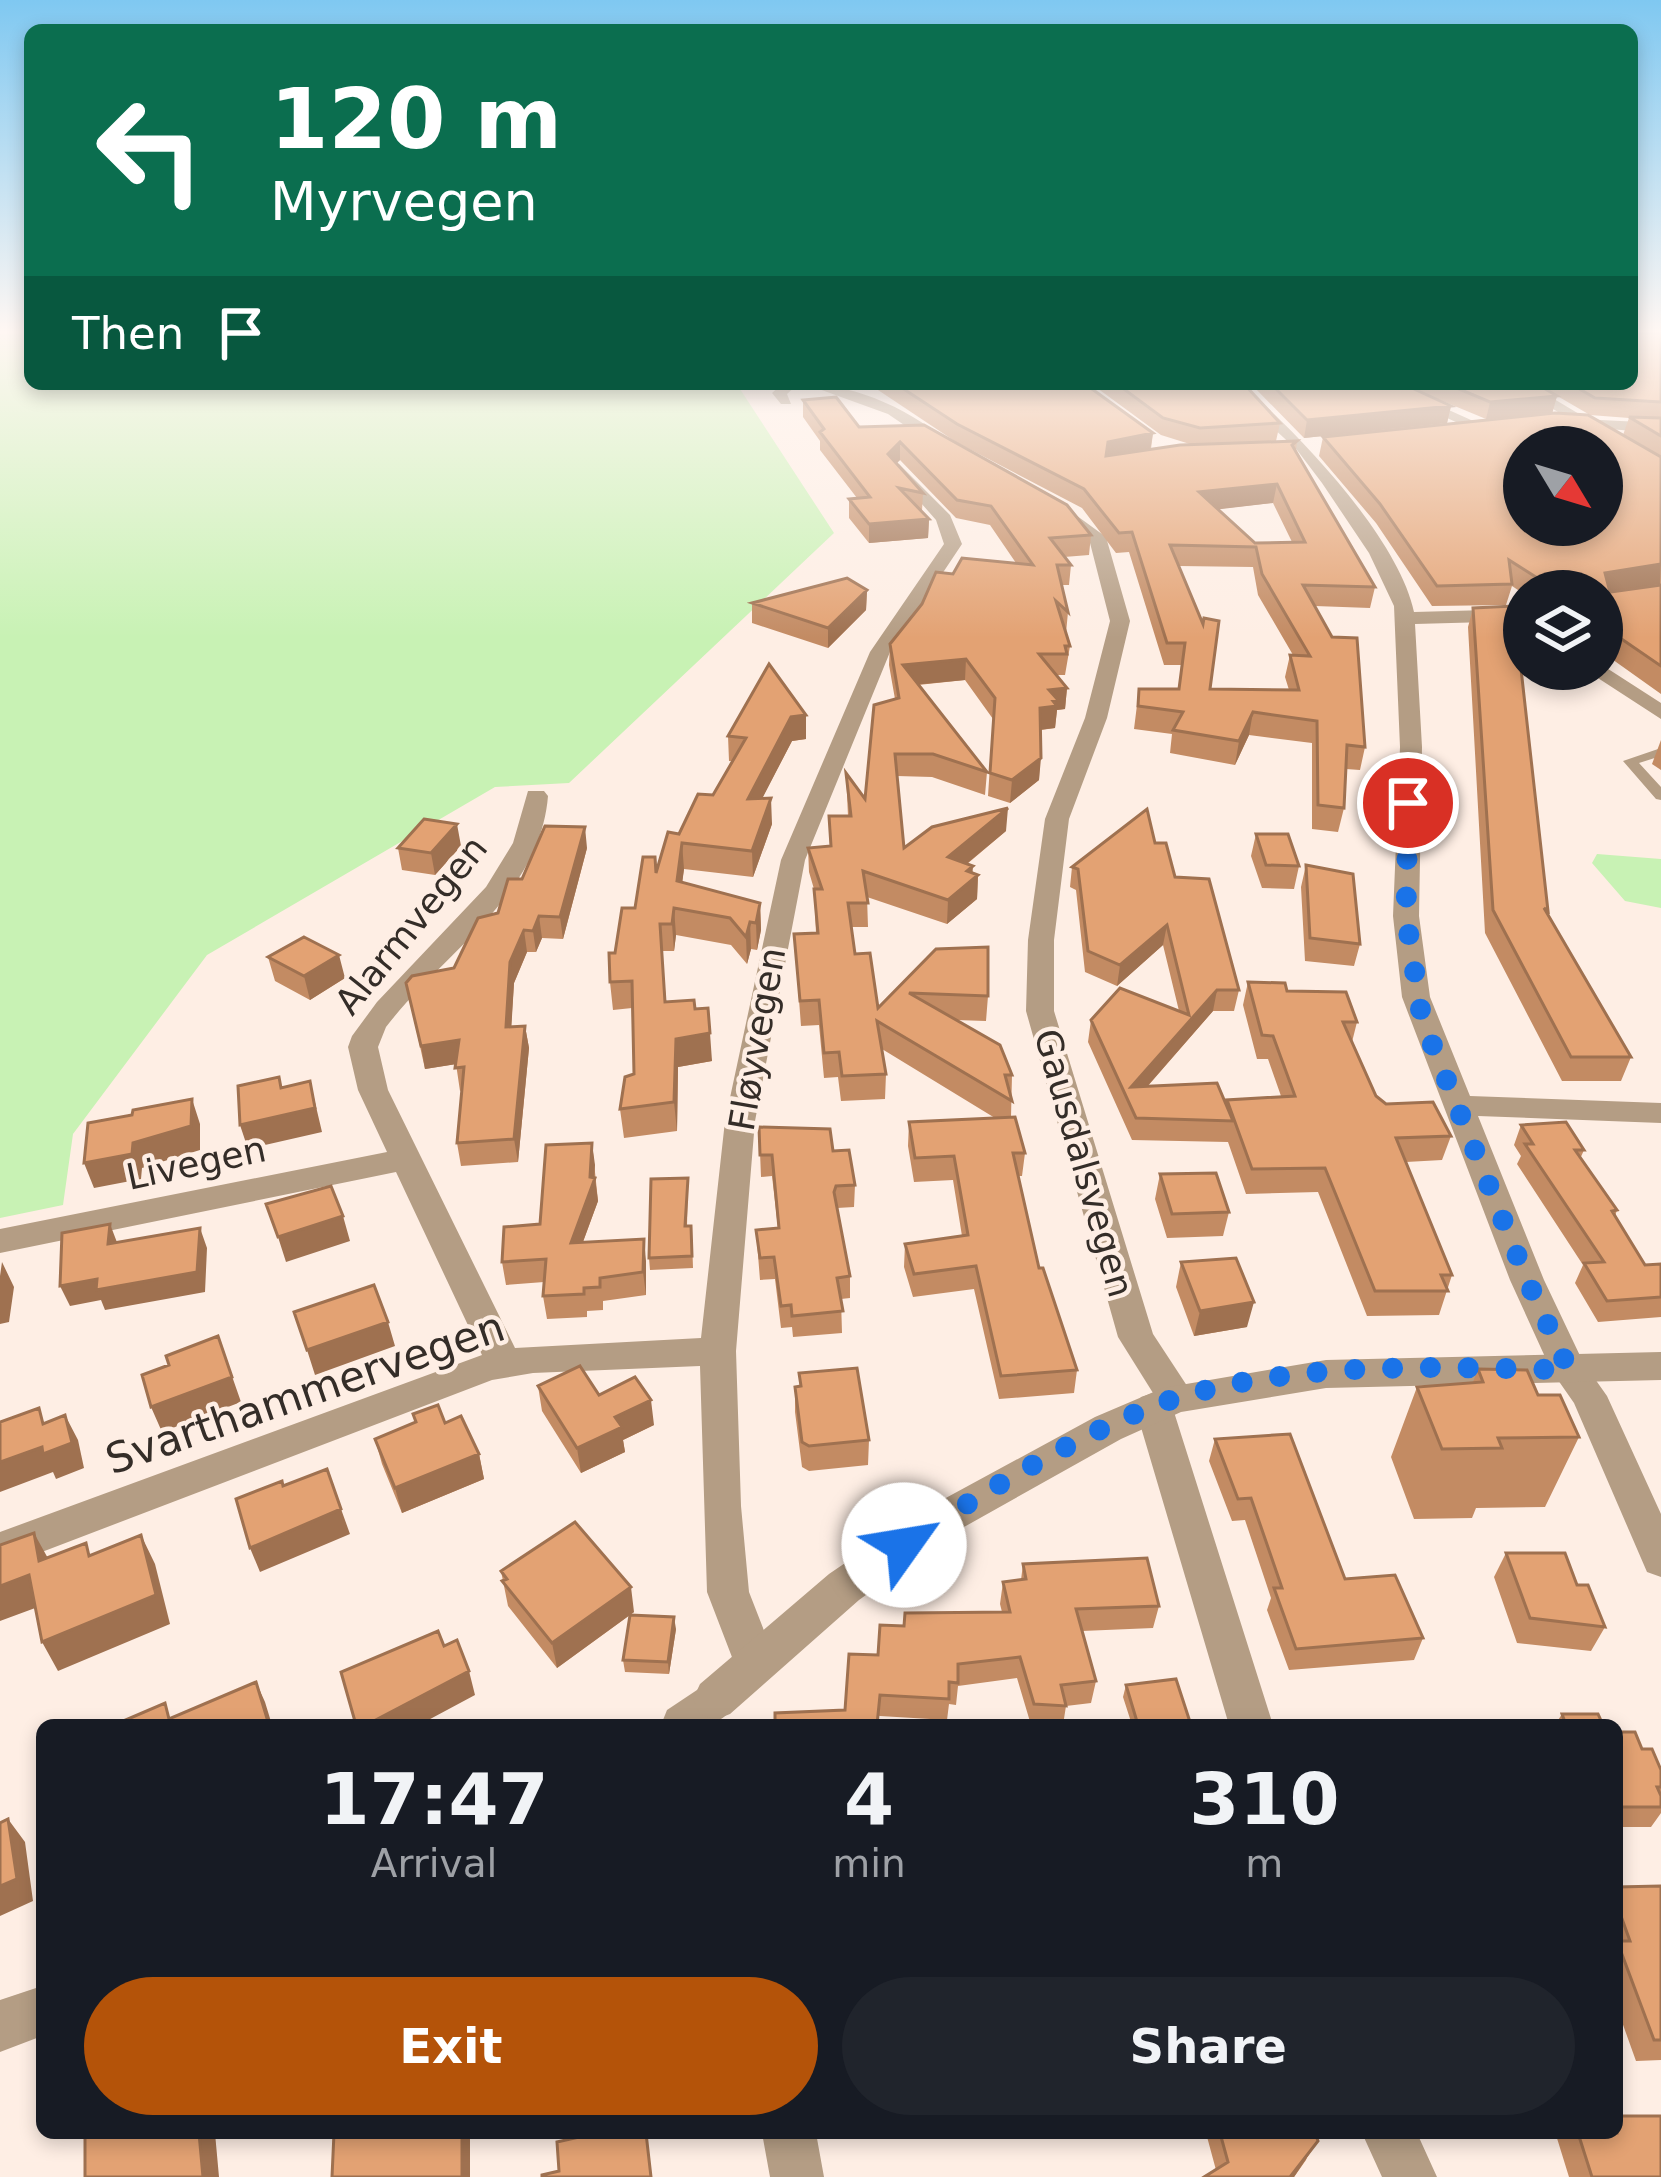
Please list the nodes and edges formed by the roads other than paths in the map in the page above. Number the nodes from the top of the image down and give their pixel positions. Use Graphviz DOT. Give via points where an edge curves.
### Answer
graph roads {
  1 [pos="932,435"];
  2 [pos="1297,435"];
  3 [pos="1604,435"];
  4 [pos="1310,446"];
  5 [pos="1272,450"];
  6 [pos="972,459"];
  7 [pos="899,469"];
  8 [pos="1661,470"];
  9 [pos="1026,486"];
  10 [pos="1407,618"];
  11 [pos="1503,618"];
  12 [pos="1623,688"];
  13 [pos="1661,713"];
  14 [pos="1661,752"];
  15 [pos="536,796"];
  16 [pos="1661,796"];
  17 [pos="1456,1105"];
  18 [pos="1661,1112"];
  19 [pos="406,1159"];
  20 [pos="0,1241"];
  21 [pos="718,1351"];
  22 [pos="504,1363"];
  23 [pos="1661,1366"];
  24 [pos="1569,1370"];
  25 [pos="1165,1402"];
  26 [pos="0,1550"];
  27 [pos="1661,1558"];
  28 [pos="755,1664"];
  29 [pos="706,1716"];
  30 [pos="1249,1719"];
  31 [pos="36,2013"];
  32 [pos="0,2026"];
  33 [pos="790,2139"];
  34 [pos="1392,2139"];
  35 [pos="797,2177"];
  36 [pos="1410,2177"];
  1 -- 6 [label="street"];
  2 -- 4 [label="street"];
  3 -- 8 [label="street"];
  4 -- 5 [label="street"];
  4 -- 10 [label="street"];
  7 -- 21 [label="street, Fløyvegen" via="944,520 952,549 880,652 793,860 740,1121"];
  9 -- 25 [label="street, Gausdalsvegen" via="1097,537 1120,622 1096,718 1059,807 1040,1011 1136,1337"];
  10 -- 11 [label="street"];
  10 -- 17 [label="street" via="1410,968"];
  12 -- 13 [label="street"];
  14 -- 16 [label="lane" via="1630,761"];
  15 -- 19 [label="street, Alarmvegen" via="533,824 511,866 365,1039 364,1064"];
  17 -- 18 [label="street"];
  17 -- 24 [label="street"];
  19 -- 20 [label="street, Livegen"];
  19 -- 22 [label="street, Alarmvegen"];
  21 -- 22 [label="street, Svarthammervegen"];
  21 -- 28 [label="street, Fløyvegen" via="724,1568"];
  22 -- 26 [label="street, Svarthammervegen"];
  23 -- 24 [label="street"];
  24 -- 25 [label="street" via="1326,1374"];
  24 -- 27 [label="street" via="1589,1396"];
  25 -- 28 [label="street" via="934,1524"];
  25 -- 30 [label="street, Gausdalsvegen"];
  28 -- 29 [label="street"];
  31 -- 32 [label="street"];
  33 -- 35 [label="street"];
  34 -- 36 [label="street"];
}
